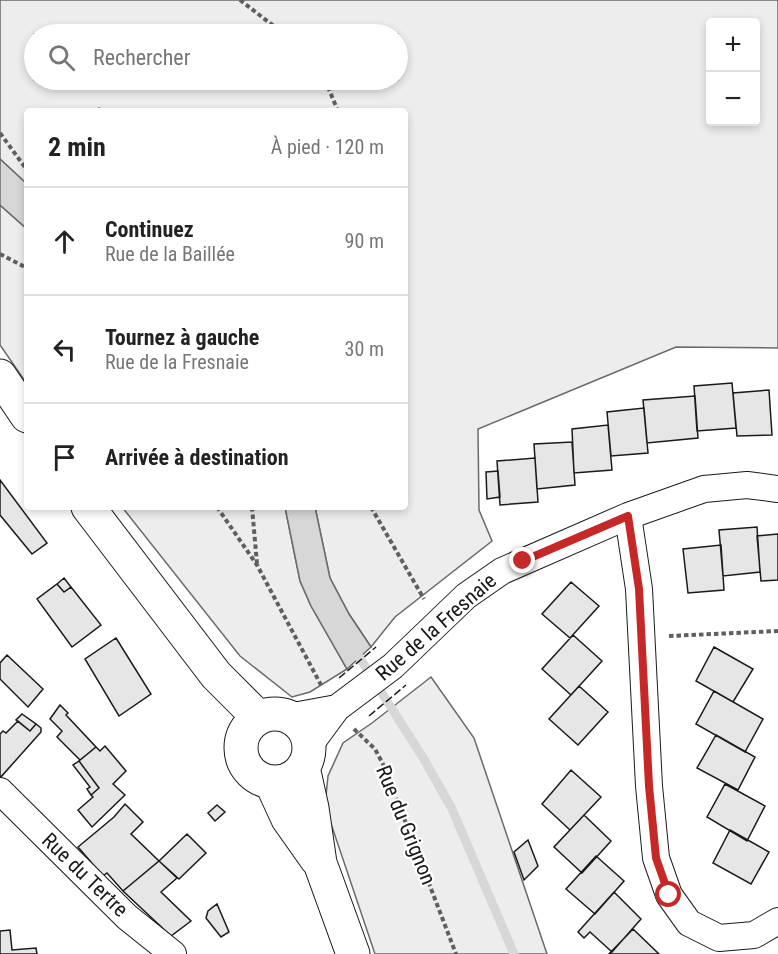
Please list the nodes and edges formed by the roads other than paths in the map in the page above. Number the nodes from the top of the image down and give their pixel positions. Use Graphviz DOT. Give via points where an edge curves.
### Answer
graph roads {
  1 [pos="0,376"];
  2 [pos="24,412"];
  3 [pos="778,489"];
  4 [pos="90,510"];
  5 [pos="628,516"];
  6 [pos="345,703"];
  7 [pos="263,726"];
  8 [pos="306,756"];
  9 [pos="271,782"];
  10 [pos="0,792"];
  11 [pos="320,863"];
  12 [pos="778,921"];
  13 [pos="173,954"];
  14 [pos="353,954"];
  1 -- 2 [label="street"];
  3 -- 5 [label="street, Rue de la Fresnaie" via="747,485 704,489"];
  4 -- 7 [label="street" via="216,675"];
  5 -- 6 [label="street, Rue de la Fresnaie" via="502,571 466,596 393,666"];
  5 -- 12 [label="street" via="639,589 656,858 669,895 689,923 719,938 754,935"];
  6 -- 7 [label="street, Rue de la Fresnaie"];
  6 -- 8 [label="street, Rue de la Fresnaie"];
  7 -- 8 [label="street" via="302,728"];
  7 -- 9 [label="street" via="241,754 252,773"];
  8 -- 9 [label="street" via="289,778"];
  8 -- 11 [label="street"];
  9 -- 11 [label="street" via="288,819"];
  10 -- 13 [label="street, Rue du Tertre" via="127,917"];
  11 -- 14 [label="street"];
}
